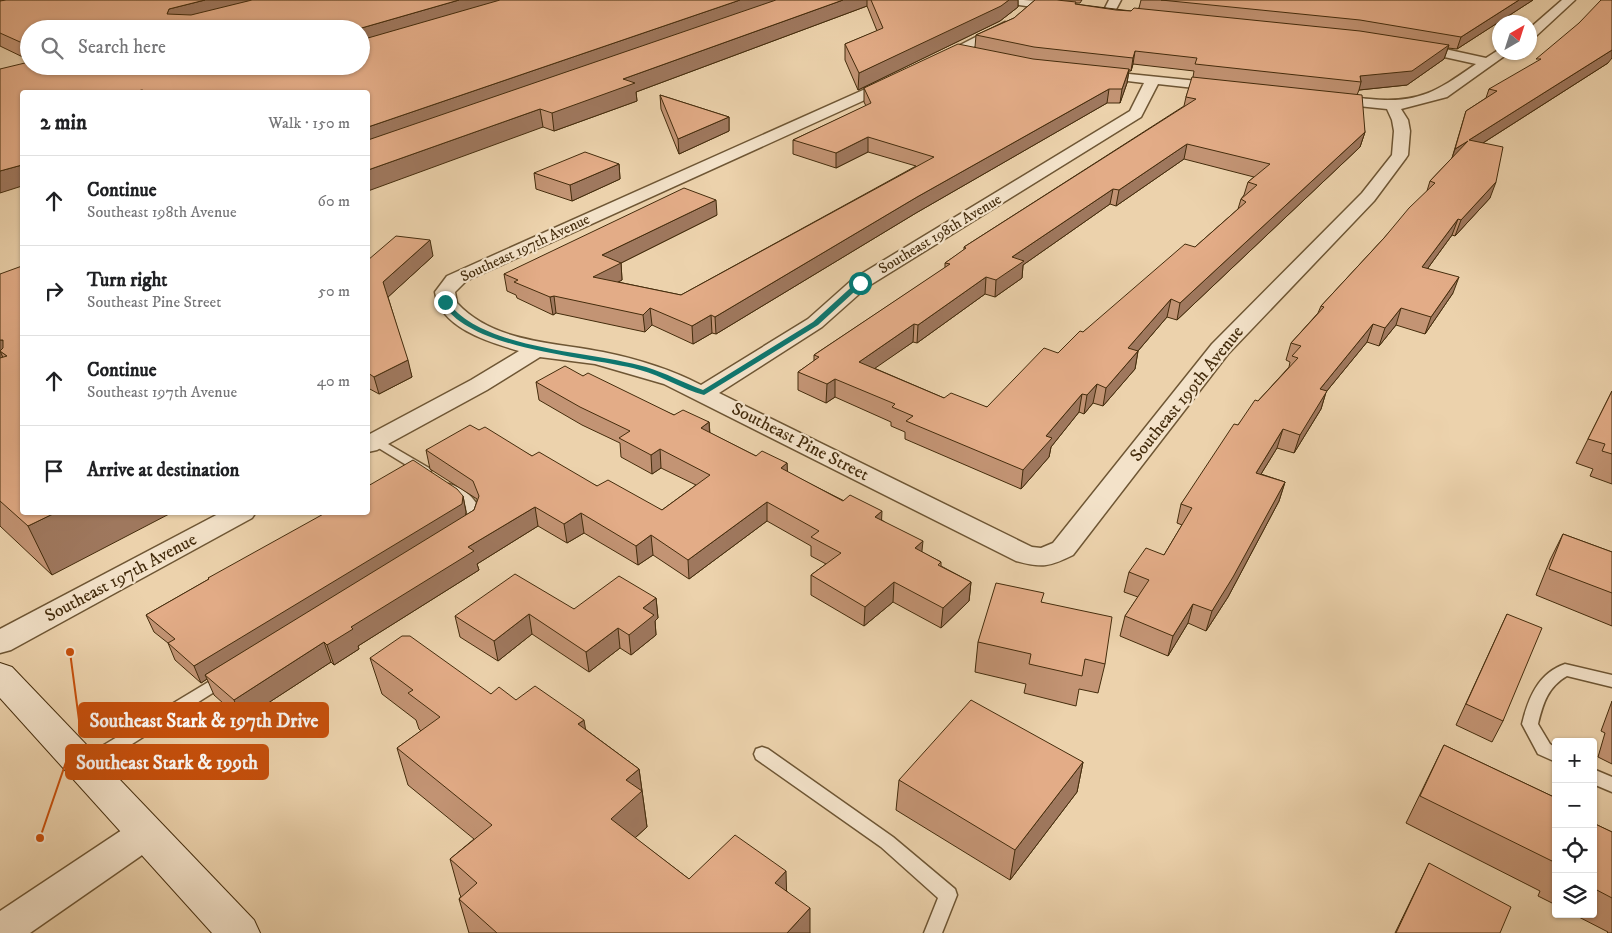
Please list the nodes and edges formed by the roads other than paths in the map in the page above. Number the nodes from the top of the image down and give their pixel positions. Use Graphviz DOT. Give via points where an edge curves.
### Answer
graph roads {
  1 [pos="1013,0"];
  2 [pos="1115,0"];
  3 [pos="1569,0"];
  4 [pos="1032,4"];
  5 [pos="1080,9"];
  6 [pos="1109,12"];
  7 [pos="1537,28"];
  8 [pos="1397,43"];
  9 [pos="956,51"];
  10 [pos="982,56"];
  11 [pos="1492,60"];
  12 [pos="1488,63"];
  13 [pos="924,67"];
  14 [pos="1078,71"];
  15 [pos="900,78"];
  16 [pos="1153,79"];
  17 [pos="1239,89"];
  18 [pos="1316,98"];
  19 [pos="1393,107"];
  20 [pos="536,350"];
  21 [pos="704,393"];
  22 [pos="372,443"];
  23 [pos="237,515"];
  24 [pos="455,534"];
  25 [pos="1026,555"];
  26 [pos="0,642"];
  27 [pos="239,669"];
  28 [pos="1612,681"];
  29 [pos="2,682"];
  30 [pos="762,754"];
  31 [pos="1552,754"];
  32 [pos="83,766"];
  33 [pos="1597,778"];
  34 [pos="1612,785"];
  35 [pos="146,833"];
  36 [pos="0,932"];
  37 [pos="239,933"];
  38 [pos="933,933"];
  1 -- 4 [label="street"];
  2 -- 6 [label="street"];
  3 -- 7 [label="street"];
  4 -- 5 [label="street"];
  4 -- 9 [label="street" via="1006,26"];
  8 -- 12 [label="street"];
  9 -- 10 [label="street"];
  9 -- 13 [label="street"];
  11 -- 12 [label="street"];
  12 -- 19 [label="street" via="1442,94"];
  14 -- 16 [label="street"];
  15 -- 20 [label="street, Southeast 197th Avenue" via="454,281 446,291 445,302 460,319"];
  16 -- 17 [label="street"];
  16 -- 21 [label="street, Southeast 198th Avenue" via="1136,114 860,283 815,323"];
  18 -- 19 [label="street"];
  19 -- 25 [label="street, Southeast 199th Avenue" via="1402,131 1400,154 1368,197 1220,349 1063,549 1044,558"];
  20 -- 21 [label="street, Southeast Pine Street" via="603,359 645,369"];
  20 -- 22 [label="street"];
  21 -- 25 [label="street, Southeast Pine Street"];
  22 -- 24 [label="lane" via="467,500 476,516 472,524"];
  23 -- 26 [label="street, Southeast 197th Avenue"];
  27 -- 32 [label="lane"];
  28 -- 31 [label="lane" via="1565,670 1549,679 1536,701 1530,724 1544,749"];
  29 -- 32 [label="main road"];
  30 -- 38 [label="lane" via="887,842 948,895"];
  32 -- 35 [label="main road"];
  33 -- 34 [label="lane"];
  35 -- 36 [label="street"];
  35 -- 37 [label="main road"];
}
